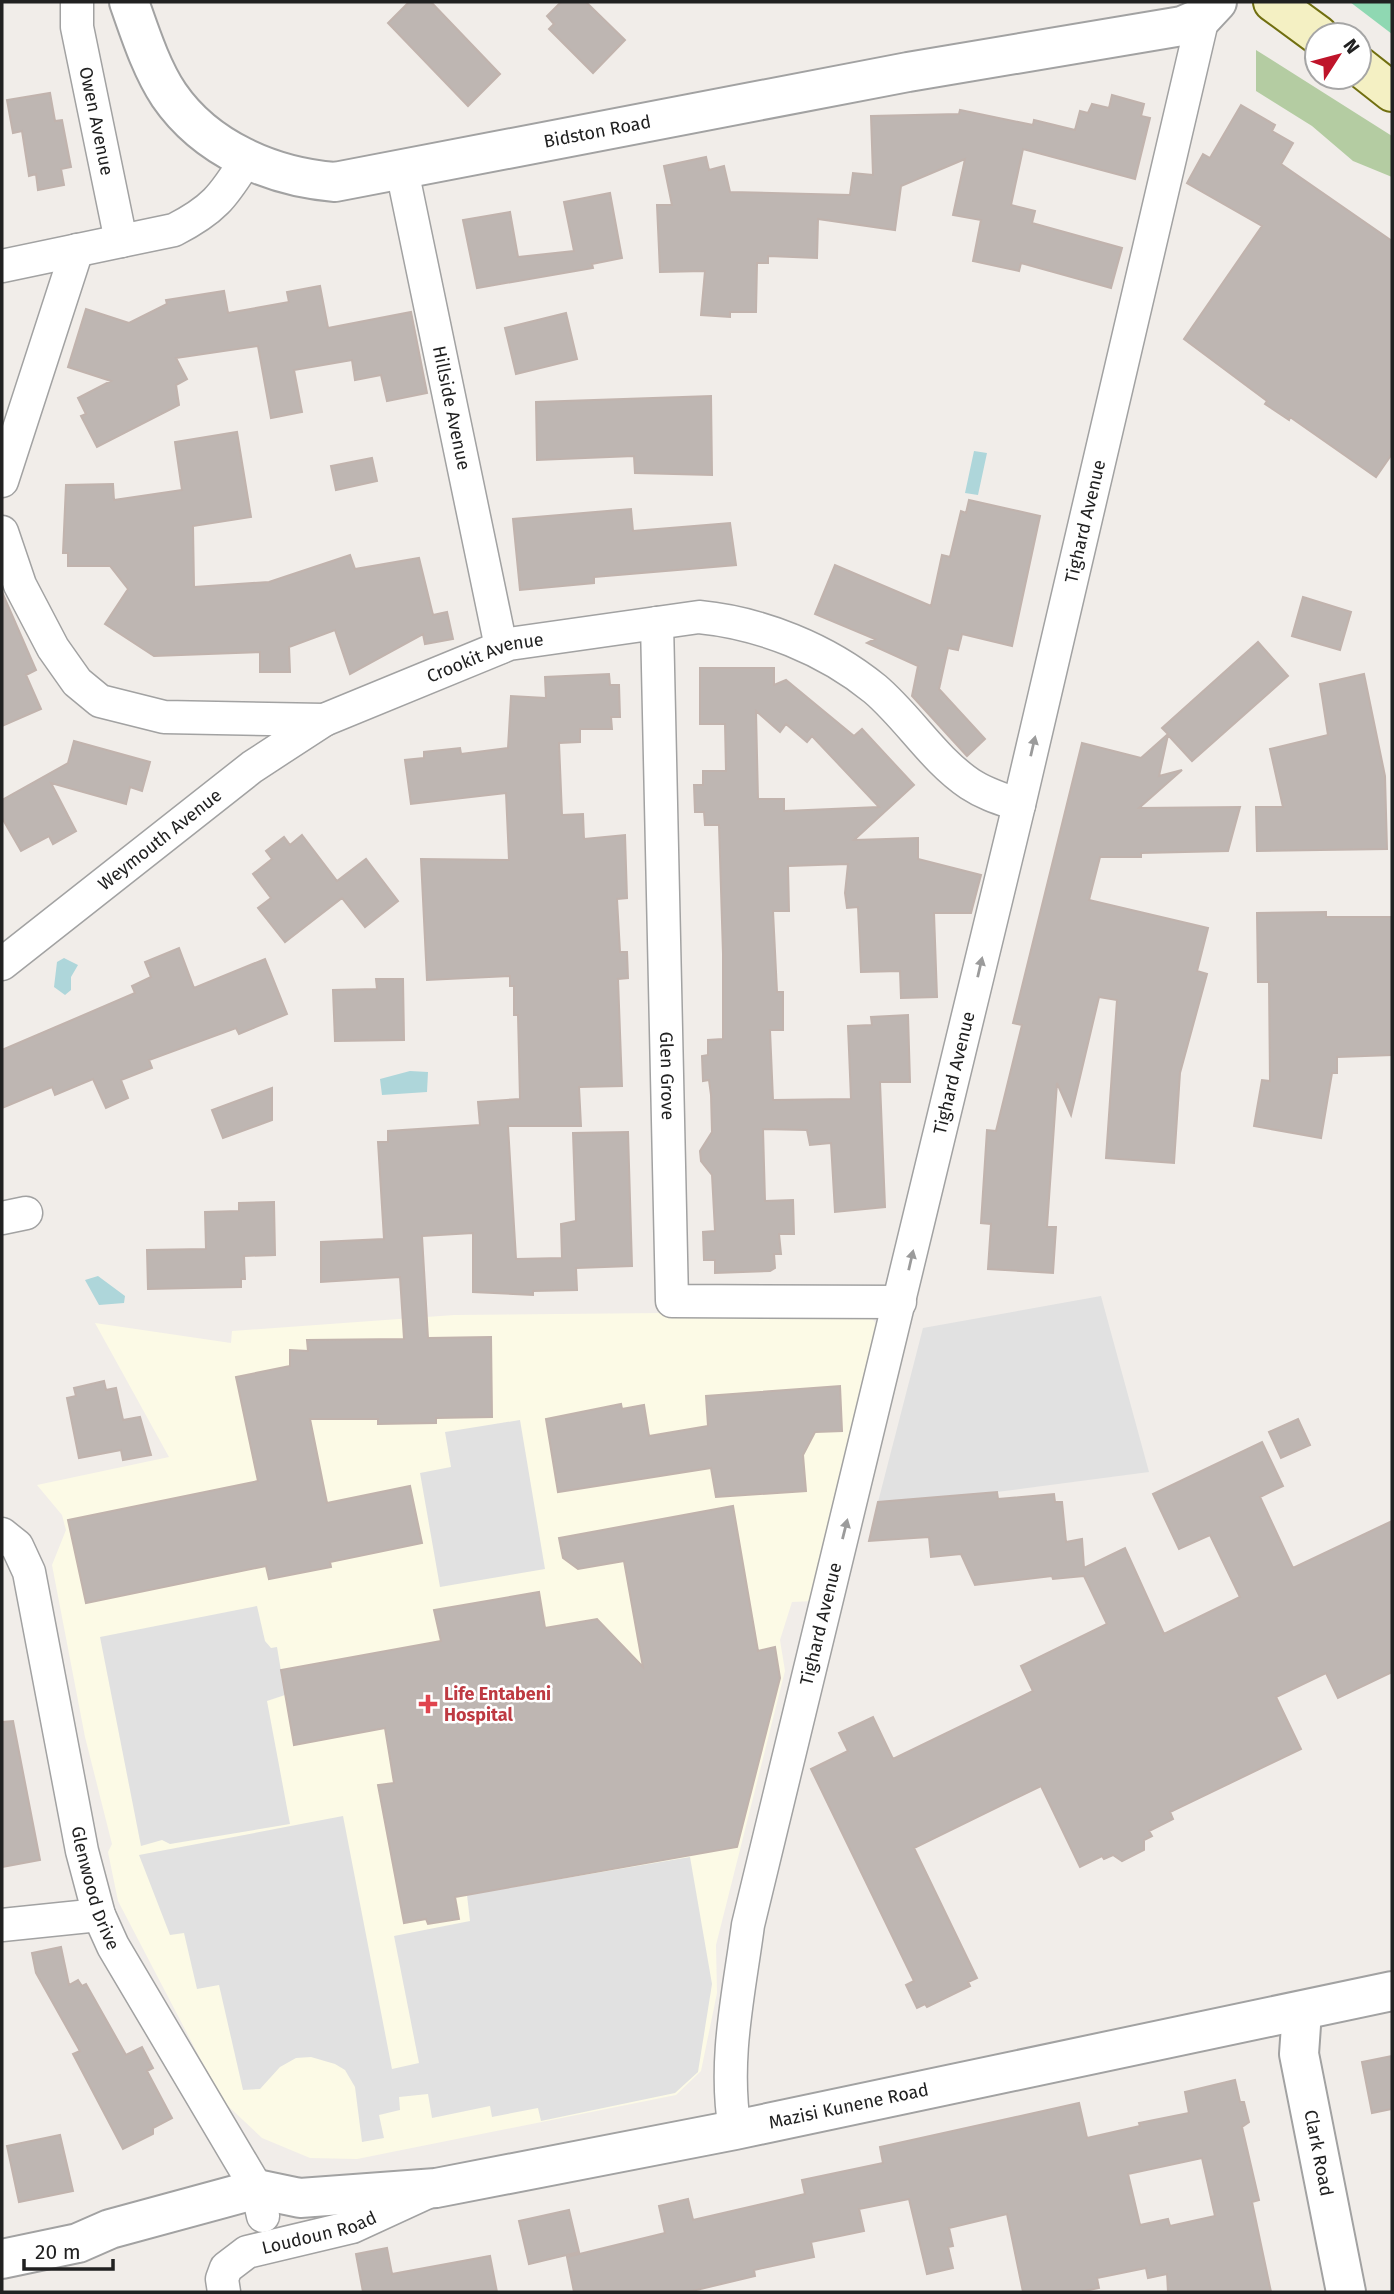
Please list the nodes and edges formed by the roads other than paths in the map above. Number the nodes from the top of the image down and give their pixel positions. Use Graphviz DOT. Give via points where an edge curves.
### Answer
graph roads {
  1 [pos="77,2"];
  2 [pos="129,2"];
  3 [pos="1273,2"];
  4 [pos="1210,9"];
  5 [pos="1303,24"];
  6 [pos="1373,77"];
  7 [pos="1392,92"];
  8 [pos="246,160"];
  9 [pos="402,170"];
  10 [pos="121,241"];
  11 [pos="77,250"];
  12 [pos="2,266"];
  13 [pos="2,481"];
  14 [pos="2,532"];
  15 [pos="657,623"];
  16 [pos="501,647"];
  17 [pos="324,720"];
  18 [pos="1019,805"];
  19 [pos="2,964"];
  20 [pos="900,1302"];
  21 [pos="2,1534"];
  22 [pos="99,1915"];
  23 [pos="2,1925"];
  24 [pos="1392,1990"];
  25 [pos="1302,2011"];
  26 [pos="735,2130"];
  27 [pos="436,2188"];
  28 [pos="260,2202"];
  29 [pos="2,2259"];
  30 [pos="224,2292"];
  31 [pos="1346,2292"];
  1 -- 10 [label="street, Owen Avenue" via="77,27"];
  2 -- 8 [label="street" via="169,95 198,129"];
  3 -- 5 [label="main road"];
  4 -- 9 [label="street, Bidston Road" via="1182,26 908,72"];
  18 -- 4 [label="street, Tighard Avenue, one-way"];
  6 -- 7 [label="main road"];
  8 -- 9 [label="street, Bidston Road" via="300,179 323,181"];
  8 -- 10 [label="street" via="223,197 197,218 174,230"];
  9 -- 16 [label="street, Hillside Avenue"];
  10 -- 11 [label="street"];
  11 -- 12 [label="street"];
  11 -- 13 [label="street"];
  14 -- 17 [label="street, Crookit Avenue" via="20,585 53,648 77,682 100,701 164,717"];
  15 -- 16 [label="street, Crookit Avenue"];
  15 -- 18 [label="street, Crookit Avenue" via="699,617 730,620 820,653 876,690 969,783"];
  15 -- 20 [label="street, Glen Grove" via="673,1301"];
  16 -- 17 [label="street, Crookit Avenue"];
  17 -- 19 [label="street, Weymouth Avenue" via="252,767"];
  20 -- 18 [label="street, Tighard Avenue, one-way"];
  26 -- 20 [label="street, Tighard Avenue, one-way" via="729,2064 748,1925"];
  21 -- 22 [label="street, Glenwood Drive" via="17,1546 29,1572 82,1852"];
  22 -- 23 [label="street"];
  22 -- 28 [label="street, Glenwood Drive"];
  24 -- 25 [label="street, Mazisi Kunene Road"];
  25 -- 26 [label="street, Mazisi Kunene Road"];
  25 -- 31 [label="street, Clark Road" via="1299,2054"];
  26 -- 27 [label="street, Mazisi Kunene Road"];
  27 -- 28 [label="street, Mazisi Kunene Road"];
  27 -- 30 [label="street, Loudoun Road" via="352,2227 247,2252 226,2268"];
  28 -- 29 [label="street, Mazisi Kunene Road" via="116,2244 78,2243"];
}
